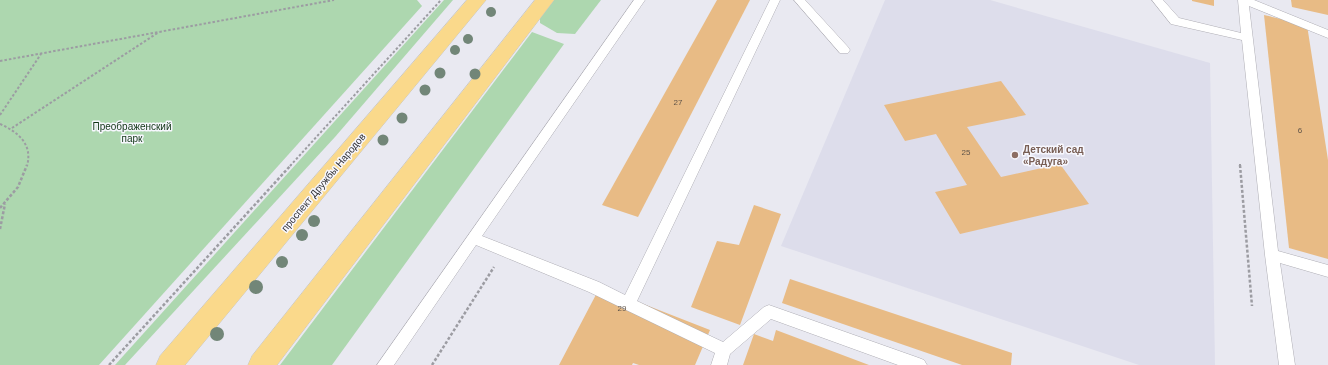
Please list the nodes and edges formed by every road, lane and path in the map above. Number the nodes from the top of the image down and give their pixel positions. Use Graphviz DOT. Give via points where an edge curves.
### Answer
graph roads {
  1 [pos="334,0"];
  2 [pos="441,0"];
  3 [pos="477,0"];
  4 [pos="545,0"];
  5 [pos="640,0"];
  6 [pos="775,0"];
  7 [pos="799,0"];
  8 [pos="1157,0"];
  9 [pos="1243,0"];
  10 [pos="161,31"];
  11 [pos="1328,34"];
  12 [pos="1248,38"];
  13 [pos="844,50"];
  14 [pos="41,54"];
  15 [pos="0,62"];
  16 [pos="0,115"];
  17 [pos="0,124"];
  18 [pos="12,128"];
  19 [pos="5,203"];
  20 [pos="0,208"];
  21 [pos="0,229"];
  22 [pos="472,238"];
  23 [pos="504,251"];
  24 [pos="1272,255"];
  25 [pos="1328,271"];
  26 [pos="628,304"];
  27 [pos="724,350"];
  28 [pos="108,365"];
  29 [pos="169,365"];
  30 [pos="261,365"];
  31 [pos="385,365"];
  32 [pos="432,365"];
  33 [pos="719,365"];
  34 [pos="920,365"];
  35 [pos="1287,365"];
  1 -- 10 [label="path"];
  2 -- 28 [label="path"];
  3 -- 29 [label="main road, проспект Дружбы Народов"];
  4 -- 30 [label="main road"];
  5 -- 22 [label="lane"];
  6 -- 26 [label="lane"];
  7 -- 13 [label="lane"];
  8 -- 12 [label="lane" via="1175,21"];
  9 -- 11 [label="lane"];
  9 -- 12 [label="lane"];
  10 -- 14 [label="path"];
  10 -- 18 [label="path"];
  12 -- 24 [label="lane"];
  14 -- 15 [label="path"];
  14 -- 16 [label="path"];
  17 -- 18 [label="path"];
  18 -- 19 [label="path" via="23,137 29,150 28,166 20,185"];
  19 -- 20 [label="path"];
  19 -- 21 [label="path"];
  22 -- 23 [label="lane"];
  22 -- 31 [label="lane"];
  23 -- 26 [label="lane" via="594,287"];
  23 -- 32 [label="path"];
  24 -- 25 [label="lane"];
  24 -- 35 [label="lane"];
  26 -- 27 [label="lane"];
  27 -- 33 [label="lane"];
  27 -- 34 [label="lane" via="769,312"];
}
